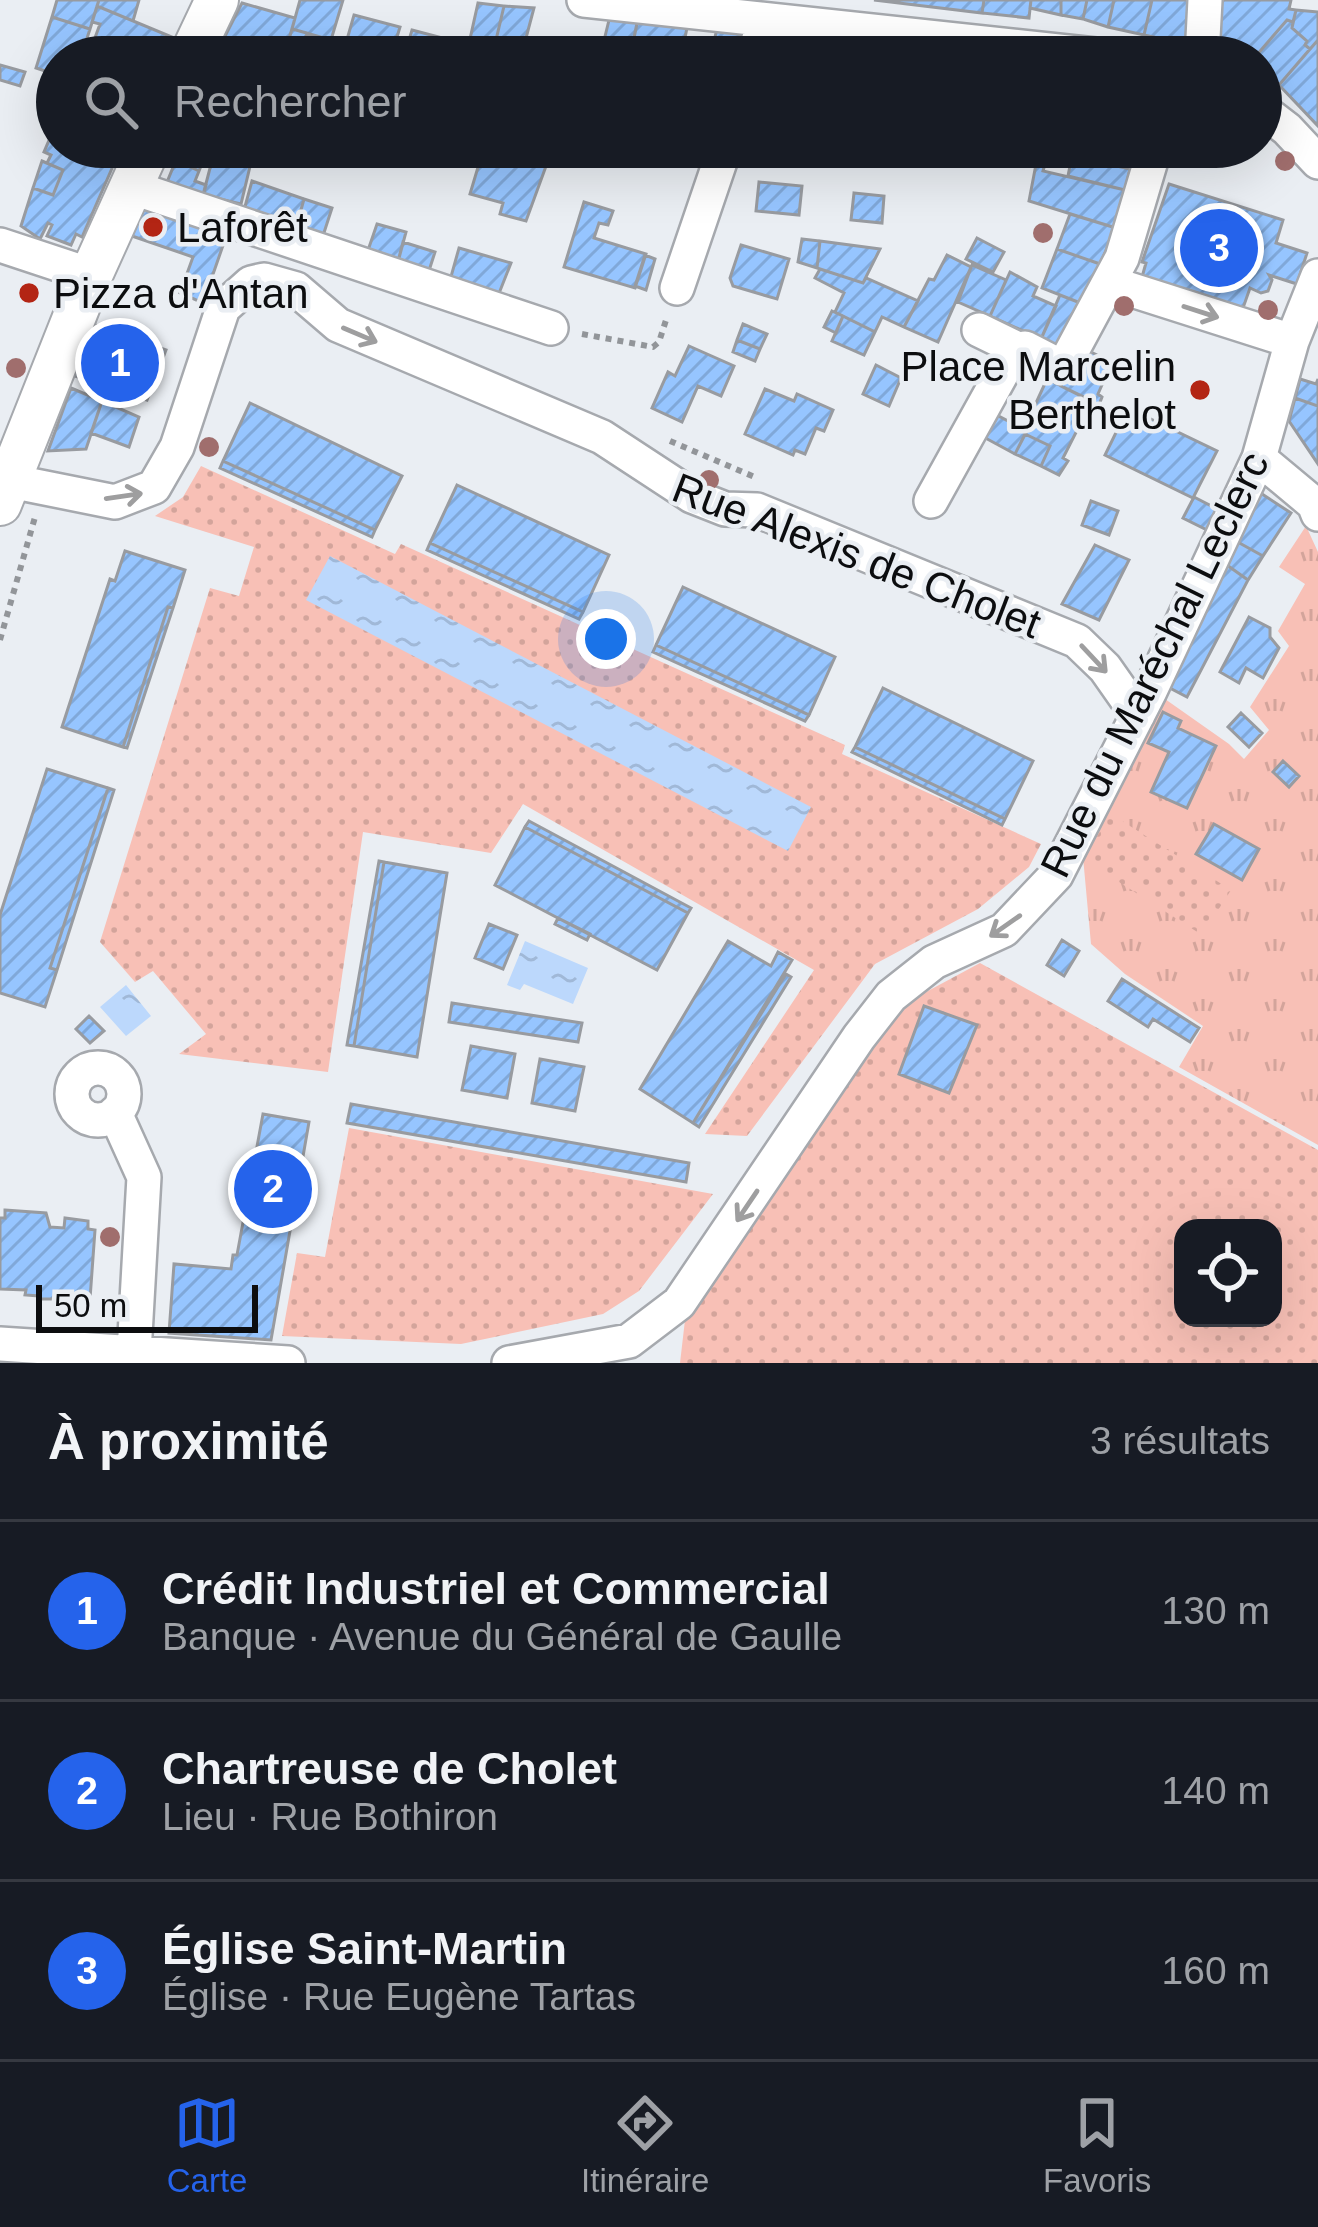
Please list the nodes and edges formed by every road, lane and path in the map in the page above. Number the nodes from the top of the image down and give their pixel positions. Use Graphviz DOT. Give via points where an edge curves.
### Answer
graph roads {
  1 [pos="217,0"];
  2 [pos="584,0"];
  3 [pos="1205,0"];
  4 [pos="765,20"];
  5 [pos="200,36"];
  6 [pos="760,36"];
  7 [pos="916,36"];
  8 [pos="1203,36"];
  9 [pos="1282,125"];
  10 [pos="1318,162"];
  11 [pos="140,168"];
  12 [pos="718,168"];
  13 [pos="1148,168"];
  14 [pos="131,187"];
  15 [pos="0,245"];
  16 [pos="92,275"];
  17 [pos="1318,276"];
  18 [pos="1110,283"];
  19 [pos="677,288"];
  20 [pos="551,328"];
  21 [pos="979,330"];
  22 [pos="1292,341"];
  23 [pos="1018,349"];
  24 [pos="667,440"];
  25 [pos="1259,458"];
  26 [pos="772,484"];
  27 [pos="3,488"];
  28 [pos="931,501"];
  29 [pos="1318,514"];
  30 [pos="0,640"];
  31 [pos="1138,715"];
  32 [pos="115,1113"];
  33 [pos="0,1344"];
  34 [pos="636,1352"];
  35 [pos="134,1353"];
  36 [pos="288,1363"];
  37 [pos="508,1363"];
  1 -- 5 [label="main road"];
  2 -- 4 [label="street"];
  3 -- 8 [label="street"];
  4 -- 6 [label="street"];
  4 -- 7 [label="street"];
  9 -- 10 [label="street"];
  11 -- 14 [label="main road"];
  12 -- 19 [label="street"];
  13 -- 18 [label="street"];
  14 -- 16 [label="main road"];
  14 -- 20 [label="street"];
  15 -- 16 [label="street"];
  16 -- 27 [label="main road"];
  17 -- 22 [label="street, Rue du Maréchal Leclerc"];
  18 -- 22 [label="street, one-way"];
  18 -- 23 [label="street" via="1066,362"];
  19 -- 20 [label="path" via="652,346"];
  21 -- 23 [label="street"];
  22 -- 25 [label="street, Rue du Maréchal Leclerc"];
  23 -- 28 [label="street"];
  24 -- 26 [label="path"];
  25 -- 29 [label="street"];
  25 -- 31 [label="street, Rue du Maréchal Leclerc"];
  27 -- 30 [label="path" via="35,514"];
  27 -- 31 [label="street, Rue Alexis de Cholet, one-way" via="39,484 115,502 154,488 177,447 223,308 250,283 280,283 338,325 602,437 692,496 757,510 1077,641"];
  31 -- 34 [label="street, Rue du Maréchal Leclerc, one-way" via="1044,890 1004,931 934,962 892,996 679,1303"];
  32 -- 35 [label="street" via="144,1177"];
  33 -- 35 [label="street"];
  34 -- 37 [label="street, Rue du Maréchal Leclerc"];
  35 -- 36 [label="street"];
}
